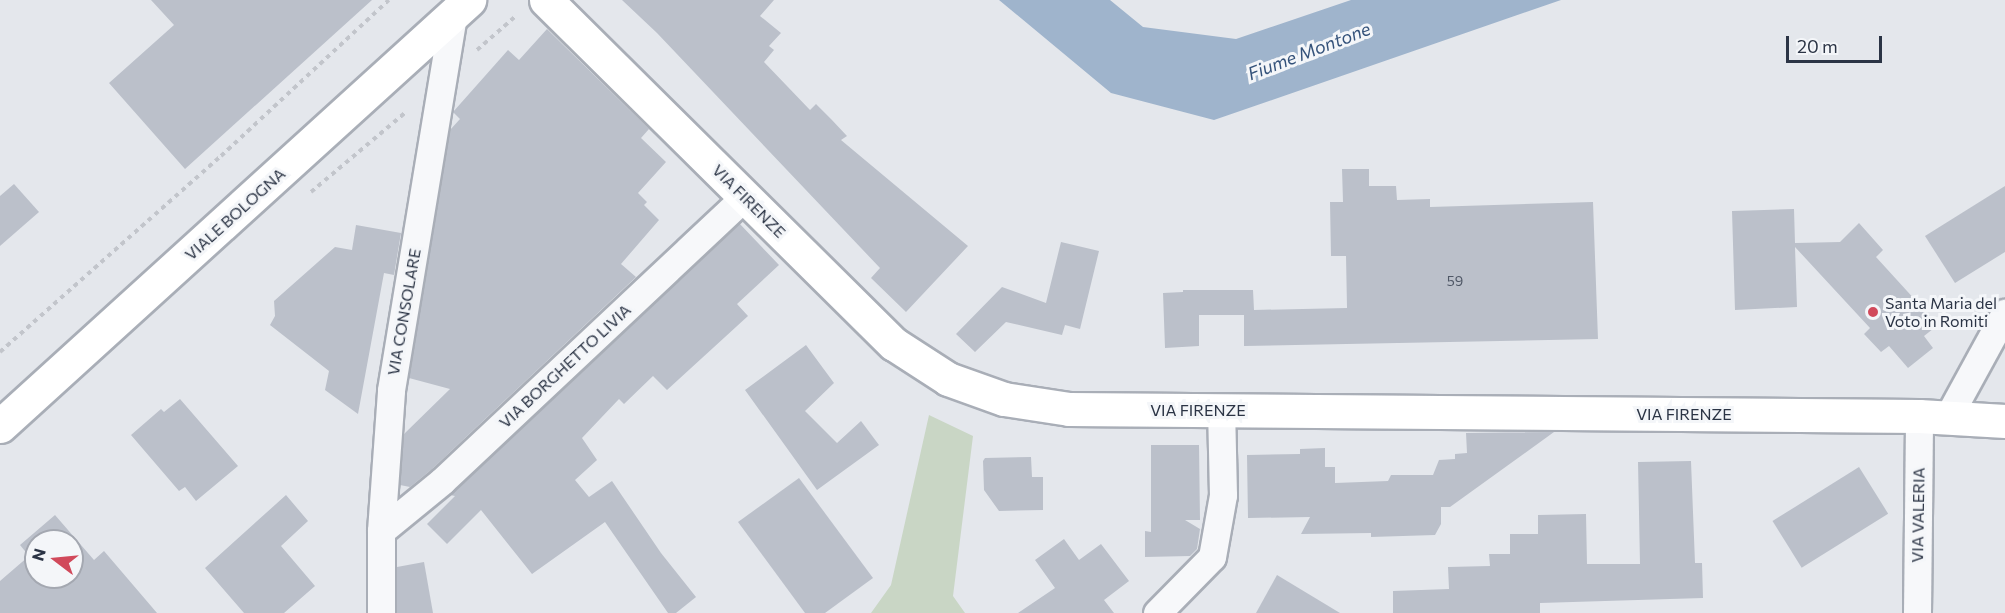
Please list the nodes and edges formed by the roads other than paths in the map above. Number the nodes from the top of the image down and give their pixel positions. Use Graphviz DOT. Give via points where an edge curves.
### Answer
graph roads {
  1 [pos="546,0"];
  2 [pos="461,7"];
  3 [pos="745,196"];
  4 [pos="2005,313"];
  5 [pos="1221,410"];
  6 [pos="1934,417"];
  7 [pos="2005,421"];
  8 [pos="0,426"];
  9 [pos="381,531"];
  10 [pos="381,613"];
  11 [pos="1157,613"];
  12 [pos="1917,613"];
  1 -- 3 [label="main road, VIA FIRENZE"];
  2 -- 8 [label="main road, VIALE BOLOGNA"];
  2 -- 9 [label="street, VIA CONSOLARE" via="391,390"];
  3 -- 5 [label="main road, VIA FIRENZE" via="894,344 948,379 1004,399 1069,409"];
  3 -- 9 [label="street, VIA BORGHETTO LIVIA" via="442,481"];
  4 -- 6 [label="street"];
  5 -- 6 [label="main road, VIA FIRENZE"];
  5 -- 11 [label="street" via="1223,495 1212,557"];
  6 -- 7 [label="main road, VIA FIRENZE"];
  6 -- 12 [label="street, VIA VALERIA"];
  9 -- 10 [label="street, VIA CONSOLARE"];
}
